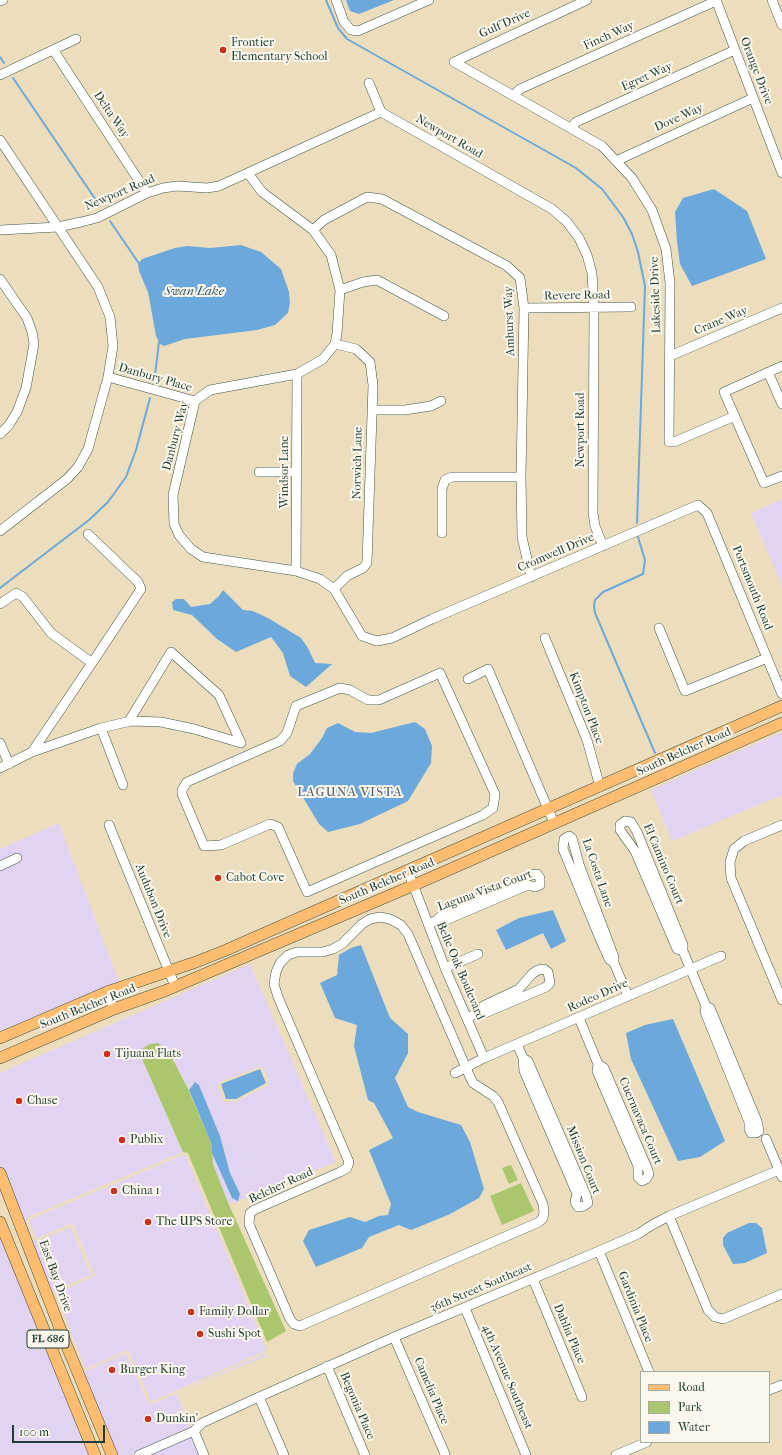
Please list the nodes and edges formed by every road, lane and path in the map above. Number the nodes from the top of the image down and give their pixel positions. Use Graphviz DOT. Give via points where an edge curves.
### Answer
graph roads {
  1 [pos="3,0"];
  2 [pos="336,0"];
  3 [pos="429,0"];
  4 [pos="587,0"];
  5 [pos="716,0"];
  6 [pos="772,0"];
  7 [pos="0,1"];
  8 [pos="782,25"];
  9 [pos="76,39"];
  10 [pos="735,50"];
  11 [pos="54,51"];
  12 [pos="454,62"];
  13 [pos="0,75"];
  14 [pos="369,83"];
  15 [pos="514,95"];
  16 [pos="754,98"];
  17 [pos="381,112"];
  18 [pos="571,128"];
  19 [pos="0,140"];
  20 [pos="616,160"];
  21 [pos="248,173"];
  22 [pos="782,173"];
  23 [pos="148,193"];
  24 [pos="58,227"];
  25 [pos="0,230"];
  26 [pos="313,230"];
  27 [pos="0,279"];
  28 [pos="340,290"];
  29 [pos="631,307"];
  30 [pos="524,308"];
  31 [pos="594,308"];
  32 [pos="782,308"];
  33 [pos="444,316"];
  34 [pos="335,344"];
  35 [pos="670,356"];
  36 [pos="782,366"];
  37 [pos="768,372"];
  38 [pos="297,374"];
  39 [pos="108,377"];
  40 [pos="441,401"];
  41 [pos="195,402"];
  42 [pos="782,404"];
  43 [pos="372,410"];
  44 [pos="735,416"];
  45 [pos="0,434"];
  46 [pos="260,472"];
  47 [pos="297,472"];
  48 [pos="782,476"];
  49 [pos="521,477"];
  50 [pos="0,531"];
  51 [pos="442,533"];
  52 [pos="88,534"];
  53 [pos="717,535"];
  54 [pos="603,546"];
  55 [pos="296,571"];
  56 [pos="531,577"];
  57 [pos="334,589"];
  58 [pos="0,604"];
  59 [pos="659,628"];
  60 [pos="392,638"];
  61 [pos="545,638"];
  62 [pos="768,658"];
  63 [pos="92,663"];
  64 [pos="468,679"];
  65 [pos="782,694"];
  66 [pos="782,706"];
  67 [pos="129,721"];
  68 [pos="782,723"];
  69 [pos="101,728"];
  70 [pos="0,743"];
  71 [pos="32,752"];
  72 [pos="9,764"];
  73 [pos="0,768"];
  74 [pos="123,785"];
  75 [pos="600,787"];
  76 [pos="549,809"];
  77 [pos="554,823"];
  78 [pos="109,825"];
  79 [pos="782,825"];
  80 [pos="400,852"];
  81 [pos="17,858"];
  82 [pos="0,866"];
  83 [pos="408,871"];
  84 [pos="412,886"];
  85 [pos="437,920"];
  86 [pos="428,924"];
  87 [pos="683,951"];
  88 [pos="478,954"];
  89 [pos="721,956"];
  90 [pos="614,963"];
  91 [pos="445,968"];
  92 [pos="691,969"];
  93 [pos="169,972"];
  94 [pos="175,986"];
  95 [pos="107,992"];
  96 [pos="628,996"];
  97 [pos="782,1000"];
  98 [pos="706,1006"];
  99 [pos="114,1009"];
  100 [pos="481,1011"];
  101 [pos="467,1018"];
  102 [pos="579,1018"];
  103 [pos="0,1038"];
  104 [pos="517,1044"];
  105 [pos="0,1058"];
  106 [pos="484,1058"];
  107 [pos="523,1058"];
  108 [pos="598,1064"];
  109 [pos="466,1067"];
  110 [pos="455,1073"];
  111 [pos="766,1139"];
  112 [pos="0,1173"];
  113 [pos="780,1174"];
  114 [pos="670,1216"];
  115 [pos="0,1222"];
  116 [pos="599,1251"];
  117 [pos="533,1279"];
  118 [pos="782,1294"];
  119 [pos="465,1308"];
  120 [pos="394,1337"];
  121 [pos="327,1366"];
  122 [pos="649,1371"];
  123 [pos="782,1385"];
  124 [pos="770,1390"];
  125 [pos="259,1397"];
  126 [pos="582,1397"];
  127 [pos="194,1431"];
  128 [pos="645,1443"];
  129 [pos="445,1454"];
  130 [pos="95,1455"];
  131 [pos="112,1455"];
  132 [pos="139,1455"];
  133 [pos="204,1455"];
  134 [pos="284,1455"];
  135 [pos="365,1455"];
  136 [pos="526,1455"];
  137 [pos="616,1455"];
  1 -- 7 [label="street"];
  2 -- 3 [label="street" via="344,22 351,30 358,31"];
  4 -- 12 [label="street, Gulf Drive"];
  5 -- 10 [label="street, Orange Drive"];
  5 -- 15 [label="street, Finch Way" via="520,89"];
  6 -- 8 [label="street"];
  9 -- 11 [label="street"];
  10 -- 16 [label="street, Orange Drive"];
  10 -- 18 [label="street, Egret Way" via="576,122"];
  11 -- 13 [label="street"];
  11 -- 23 [label="street, Delta Way"];
  12 -- 15 [label="street, Lakeside Drive"];
  14 -- 17 [label="street"];
  15 -- 18 [label="street, Lakeside Drive"];
  16 -- 20 [label="street, Dove Way"];
  16 -- 22 [label="street, Orange Drive"];
  17 -- 21 [label="street, Newport Road"];
  17 -- 31 [label="street, Newport Road" via="552,209 567,222 587,255 592,273"];
  18 -- 20 [label="street, Lakeside Drive" via="602,146"];
  19 -- 24 [label="street"];
  20 -- 35 [label="street, Lakeside Drive" via="632,178 652,210 666,249 670,284"];
  21 -- 23 [label="street, Newport Road" via="219,186 177,186"];
  21 -- 26 [label="street" via="262,192"];
  23 -- 24 [label="street, Newport Road" via="96,218"];
  24 -- 25 [label="street, Newport Road"];
  24 -- 39 [label="street" via="105,302 113,339"];
  26 -- 28 [label="street" via="331,255"];
  26 -- 30 [label="street, Amhurst Way" via="324,220 367,198 382,199 507,266 520,278"];
  27 -- 45 [label="street" via="27,318 34,344 26,388 17,412"];
  28 -- 33 [label="street" via="377,280"];
  28 -- 34 [label="street"];
  29 -- 31 [label="street, Revere Road"];
  30 -- 31 [label="street, Revere Road"];
  30 -- 49 [label="street, Amhurst Way"];
  31 -- 54 [label="street, Newport Road" via="592,513"];
  32 -- 35 [label="street, Crane Way"];
  34 -- 38 [label="street, Danbury Way" via="323,359"];
  34 -- 43 [label="street, Norwich Lane" via="356,349 370,362 374,385"];
  35 -- 44 [label="street, Lakeside Drive" via="669,442"];
  36 -- 37 [label="street"];
  37 -- 42 [label="street"];
  37 -- 44 [label="street" via="724,392"];
  38 -- 41 [label="street, Danbury Way" via="210,390"];
  38 -- 47 [label="street, Windsor Lane"];
  39 -- 41 [label="street, Danbury Place"];
  39 -- 50 [label="street" via="88,449 78,467 67,479"];
  40 -- 43 [label="street" via="431,406 405,410"];
  41 -- 55 [label="street, Danbury Way" via="173,495 172,516 179,535 191,549 203,557"];
  43 -- 57 [label="street, Norwich Lane" via="367,563 363,568 347,576"];
  44 -- 48 [label="street" via="764,483"];
  46 -- 47 [label="street"];
  47 -- 55 [label="street, Windsor Lane"];
  49 -- 51 [label="street" via="452,477 445,480 442,489"];
  49 -- 56 [label="street, Amhurst Way" via="522,537"];
  52 -- 63 [label="street" via="138,582 141,589"];
  53 -- 54 [label="street, Cromwell Drive" via="707,513 698,505"];
  53 -- 62 [label="street, Portsmouth Road"];
  54 -- 56 [label="street, Cromwell Drive"];
  55 -- 57 [label="street, Danbury Way" via="320,579"];
  56 -- 60 [label="street, Cromwell Drive"];
  57 -- 60 [label="street, Danbury Way" via="362,636 377,640"];
  58 -- 63 [label="street" via="16,593 23,597 51,632"];
  59 -- 62 [label="street" via="686,691"];
  61 -- 75 [label="street, Kimpton Place" via="587,740"];
  62 -- 65 [label="street, Portsmouth Road"];
  63 -- 71 [label="street"];
  64 -- 76 [label="street" via="488,669"];
  66 -- 75 [label="main road, South Belcher Road"];
  67 -- 67 [label="street" via="163,723 194,729 241,743 219,695 171,652"];
  67 -- 69 [label="street"];
  68 -- 77 [label="main road, South Belcher Road"];
  69 -- 71 [label="street"];
  69 -- 74 [label="street"];
  70 -- 72 [label="street"];
  71 -- 72 [label="street"];
  72 -- 73 [label="street"];
  75 -- 76 [label="main road, South Belcher Road"];
  76 -- 77 [label="street"];
  76 -- 83 [label="main road, South Belcher Road"];
  77 -- 84 [label="main road, South Belcher Road"];
  78 -- 93 [label="street, Audubon Drive"];
  79 -- 97 [label="street" via="744,841 734,849 730,862 731,878"];
  80 -- 80 [label="street" via="307,892 278,827 270,824 221,845 204,846 182,790 187,782 280,741 287,733 296,706 340,688 350,690 368,700 379,700 440,672 495,794 493,808 483,815"];
  81 -- 82 [label="street"];
  83 -- 84 [label="street, Belle Oak Boulevard"];
  83 -- 93 [label="main road, South Belcher Road" via="231,948"];
  84 -- 86 [label="street, Belle Oak Boulevard"];
  84 -- 94 [label="main road, South Belcher Road"];
  85 -- 85 [label="street, Laguna Vista Court" via="446,920 528,885 540,885 540,878 536,874 531,875 443,914"];
  85 -- 86 [label="street, Laguna Vista Court"];
  86 -- 91 [label="street, Belle Oak Boulevard"];
  87 -- 87 [label="street, El Camino Court" via="683,945 637,832 631,822 625,821 620,825 620,830 635,851 677,949"];
  87 -- 92 [label="street, El Camino Court"];
  88 -- 91 [label="street"];
  89 -- 92 [label="street, Rodeo Drive"];
  90 -- 90 [label="street, La Costa Lane" via="572,838 569,836 564,839 563,849 609,959"];
  90 -- 96 [label="street, La Costa Lane"];
  91 -- 101 [label="street, Belle Oak Boulevard"];
  92 -- 96 [label="street, Rodeo Drive"];
  92 -- 98 [label="street, El Camino Court"];
  93 -- 94 [label="street, Audubon Drive"];
  93 -- 95 [label="main road, South Belcher Road"];
  94 -- 99 [label="main road, South Belcher Road"];
  95 -- 99 [label="street"];
  95 -- 103 [label="main road, South Belcher Road"];
  96 -- 102 [label="street, Rodeo Drive"];
  98 -- 98 [label="street, El Camino Court" via="705,1012 749,1122 749,1129 751,1133 756,1133 759,1131 757,1120 710,1008"];
  99 -- 105 [label="main road, South Belcher Road"];
  100 -- 100 [label="street" via="485,1013 546,987 550,983 548,972 544,969 538,970 519,989 483,1006"];
  100 -- 101 [label="street"];
  101 -- 106 [label="street, Belle Oak Boulevard"];
  102 -- 104 [label="street, Rodeo Drive"];
  102 -- 108 [label="street, Cuernavaca Court"];
  104 -- 106 [label="street, Rodeo Drive"];
  104 -- 107 [label="street, Mission Court"];
  106 -- 109 [label="street"];
  107 -- 107 [label="street, Mission Court" via="524,1071 577,1194 575,1202 578,1207 584,1206 588,1202 586,1195 528,1061"];
  108 -- 108 [label="street, Cuernavaca Court" via="597,1071 638,1166 638,1177 642,1181 649,1174 647,1168 604,1068"];
  109 -- 109 [label="street, Belcher Road" via="408,934 401,924 380,917 370,919 333,949 324,952 297,952 280,963 274,984 278,997 349,1162 347,1168 340,1172 250,1213 249,1224 294,1324 305,1325 539,1222 543,1218 543,1204 498,1102 473,1083"];
  109 -- 110 [label="street"];
  111 -- 113 [label="street"];
  112 -- 131 [label="main road, East Bay Drive / FL 686"];
  113 -- 114 [label="street, 36th Street Southeast"];
  114 -- 116 [label="street, 36th Street Southeast"];
  114 -- 118 [label="street" via="708,1310 715,1317 723,1319"];
  115 -- 130 [label="main road, FL 686"];
  116 -- 117 [label="street, 36th Street Southeast"];
  116 -- 122 [label="street, Gardinia Place"];
  117 -- 119 [label="street, 36th Street Southeast"];
  117 -- 126 [label="street, Dahlia Place"];
  119 -- 120 [label="street, 36th Street Southeast"];
  119 -- 136 [label="street, 4th Avenue Southeast"];
  120 -- 121 [label="street, 36th Street Southeast"];
  120 -- 129 [label="street, Camelia Place"];
  121 -- 125 [label="street, 36th Street Southeast"];
  121 -- 135 [label="street, Begonia Place"];
  123 -- 124 [label="street"];
  125 -- 127 [label="street, 36th Street Southeast" via="202,1423"];
  125 -- 134 [label="street"];
  127 -- 132 [label="street, 36th Street Southeast"];
  127 -- 133 [label="street"];
  128 -- 137 [label="street"];
}
